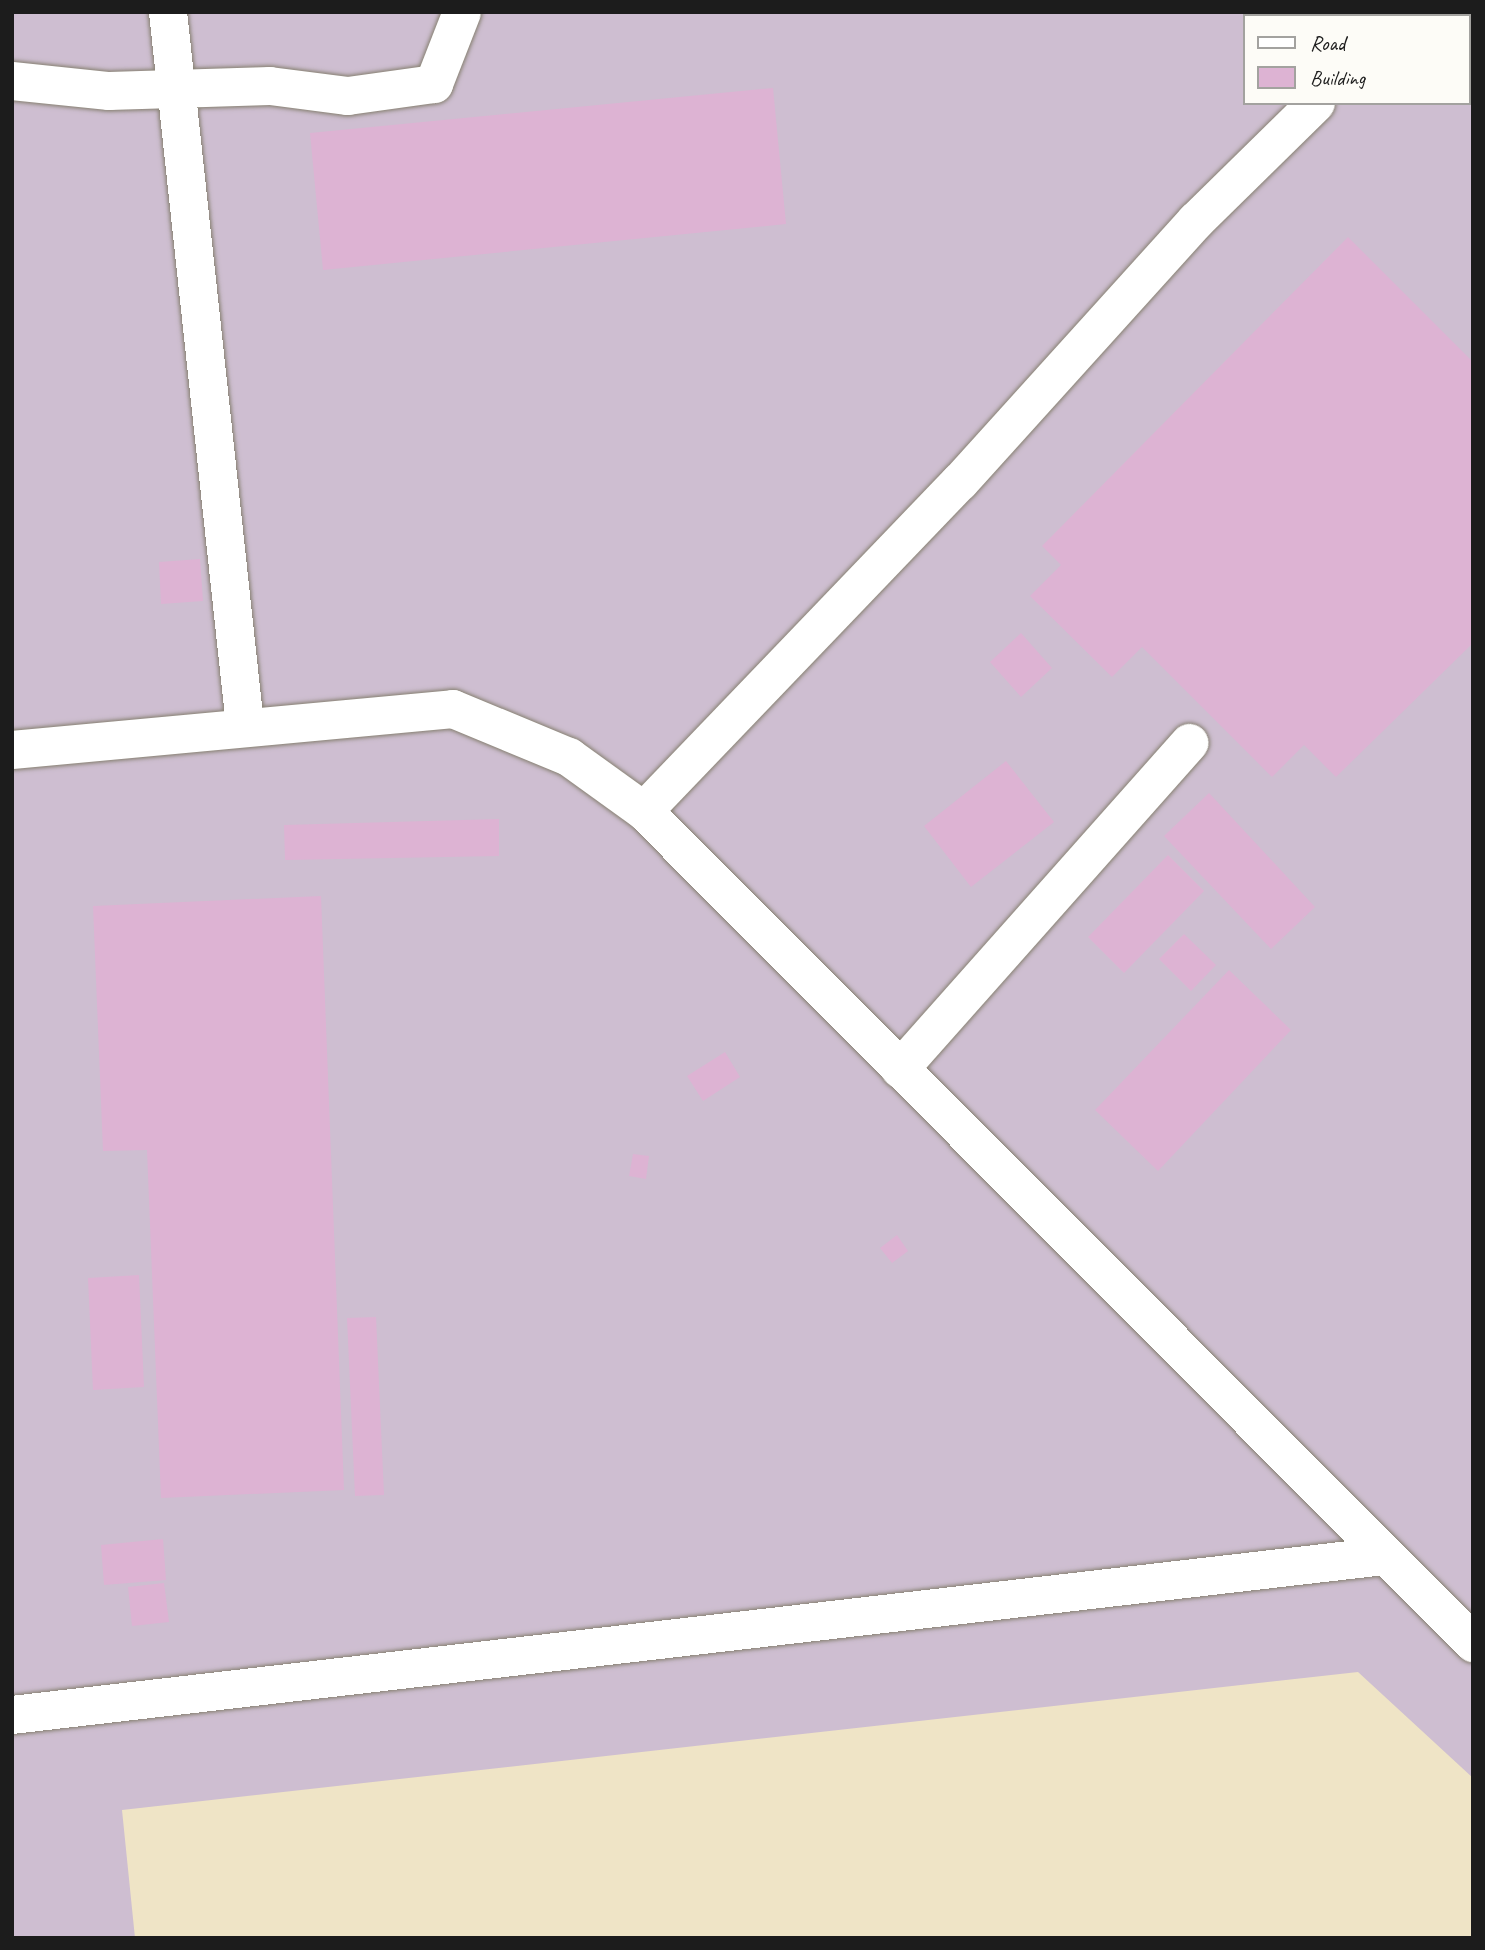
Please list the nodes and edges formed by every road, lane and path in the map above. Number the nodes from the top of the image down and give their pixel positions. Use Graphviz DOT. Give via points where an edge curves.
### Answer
graph roads {
  1 [pos="169,12"];
  2 [pos="462,12"];
  3 [pos="12,81"];
  4 [pos="179,89"];
  5 [pos="1314,105"];
  6 [pos="245,725"];
  7 [pos="1189,743"];
  8 [pos="12,750"];
  9 [pos="644,811"];
  10 [pos="900,1069"];
  11 [pos="1385,1556"];
  12 [pos="1473,1643"];
  13 [pos="12,1715"];
  1 -- 4 [label="street"];
  2 -- 4 [label="street" via="434,84 348,96 270,86"];
  3 -- 4 [label="street" via="109,91"];
  4 -- 6 [label="street"];
  5 -- 9 [label="street" via="1196,221 960,482"];
  6 -- 8 [label="street"];
  6 -- 9 [label="street" via="453,709 569,757"];
  7 -- 10 [label="street"];
  9 -- 10 [label="street"];
  10 -- 11 [label="street"];
  11 -- 12 [label="street"];
  11 -- 13 [label="street"];
}
